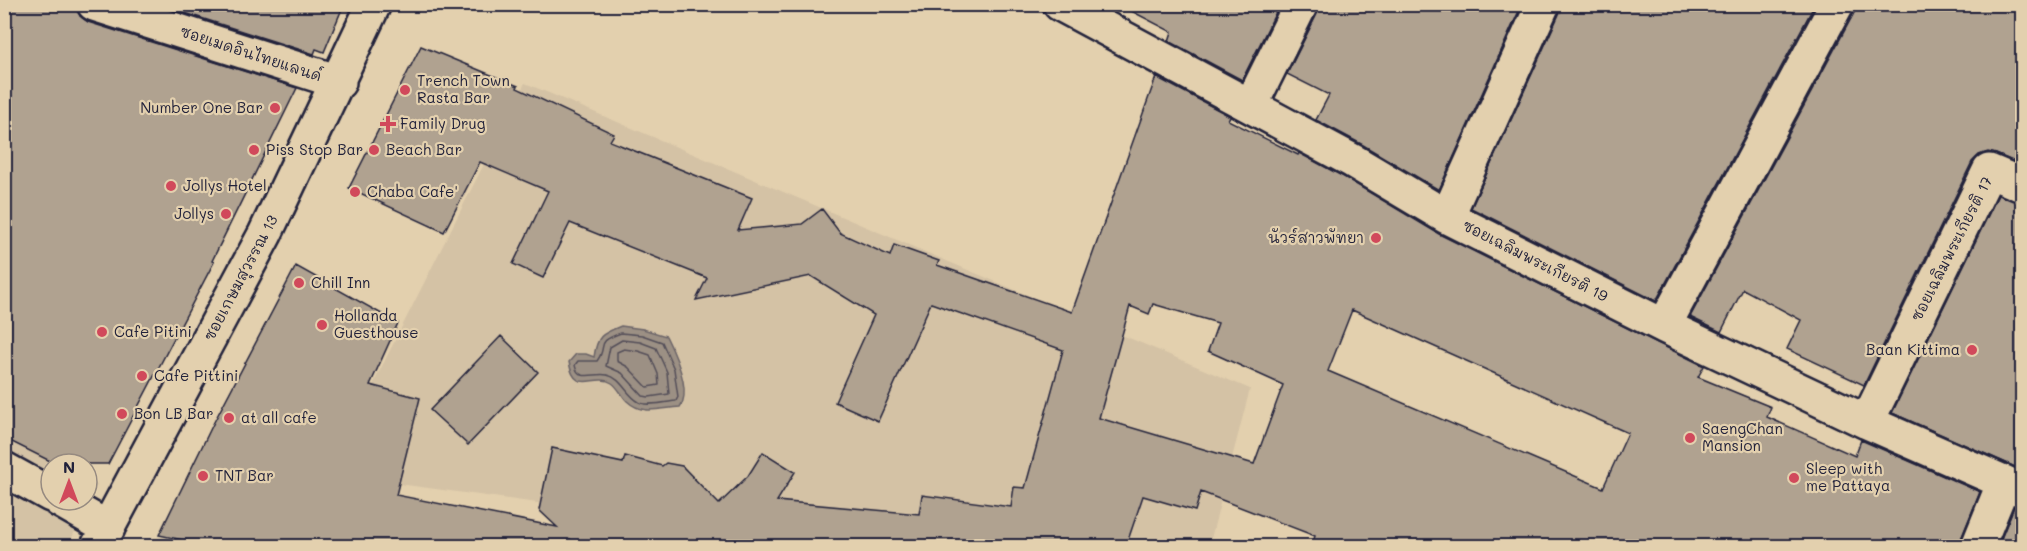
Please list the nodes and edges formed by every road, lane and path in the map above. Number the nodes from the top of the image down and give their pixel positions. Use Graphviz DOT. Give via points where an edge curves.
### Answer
graph roads {
  1 [pos="94,4"];
  2 [pos="374,4"];
  3 [pos="1060,4"];
  4 [pos="1301,4"];
  5 [pos="1543,4"];
  6 [pos="1837,4"];
  7 [pos="339,82"];
  8 [pos="1251,105"];
  9 [pos="2022,185"];
  10 [pos="1447,217"];
  11 [pos="1664,326"];
  12 [pos="1867,422"];
  13 [pos="4,469"];
  14 [pos="2013,486"];
  15 [pos="39,488"];
  16 [pos="73,512"];
  17 [pos="103,537"];
  18 [pos="1978,546"];
  1 -- 7 [label="street, ซอยเมดอินไทยแลนด์"];
  2 -- 7 [label="street, ซอยเกษมสุวรรณ 13"];
  3 -- 8 [label="street, ซอยเฉลิมพระเกียรติ 19"];
  4 -- 8 [label="street"];
  5 -- 10 [label="street"];
  6 -- 11 [label="street"];
  7 -- 17 [label="street, ซอยเกษมสุวรรณ 13" via="265,234"];
  8 -- 10 [label="street, ซอยเฉลิมพระเกียรติ 19"];
  9 -- 12 [label="street, ซอยเฉลิมพระเกียรติ 17" via="1989,171"];
  10 -- 11 [label="street, ซอยเฉลิมพระเกียรติ 19"];
  11 -- 12 [label="street, ซอยเฉลิมพระเกียรติ 19"];
  12 -- 14 [label="street, ซอยเฉลิมพระเกียรติ 19"];
  13 -- 15 [label="street"];
  14 -- 18 [label="street"];
  16 -- 17 [label="street"];
}
